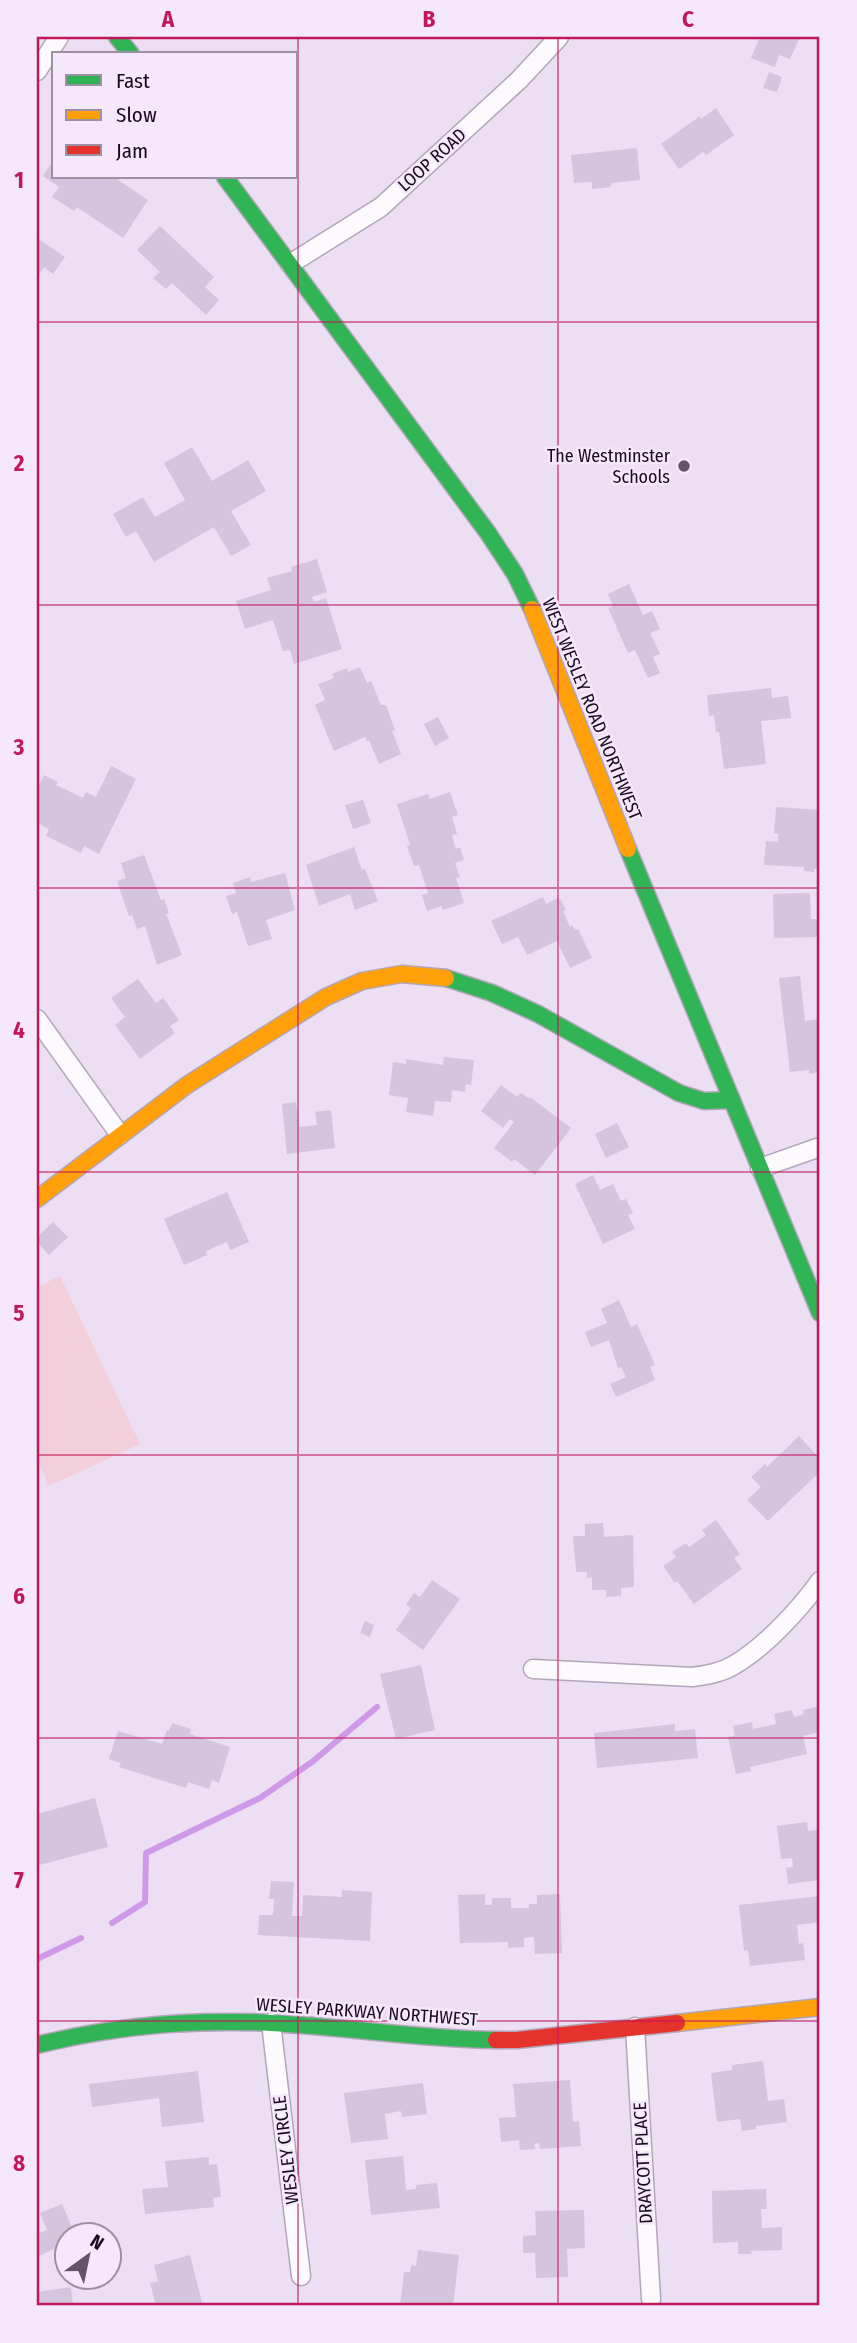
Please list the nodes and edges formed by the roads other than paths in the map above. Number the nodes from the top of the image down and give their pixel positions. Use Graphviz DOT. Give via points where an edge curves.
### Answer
graph roads {
  1 [pos="59,37"];
  2 [pos="117,37"];
  3 [pos="559,37"];
  4 [pos="129,52"];
  5 [pos="37,71"];
  6 [pos="226,178"];
  7 [pos="290,264"];
  8 [pos="37,1019"];
  9 [pos="732,1100"];
  10 [pos="120,1135"];
  11 [pos="820,1147"];
  12 [pos="760,1168"];
  13 [pos="37,1199"];
  14 [pos="820,1313"];
  15 [pos="820,1581"];
  16 [pos="533,1669"];
  17 [pos="820,2007"];
  18 [pos="271,2023"];
  19 [pos="635,2026"];
  20 [pos="37,2045"];
  21 [pos="301,2276"];
  22 [pos="651,2299"];
  1 -- 5 [label="street"];
  2 -- 4 [label="street"];
  3 -- 7 [label="street, LOOP ROAD" via="381,207"];
  6 -- 7 [label="street, WEST WESLEY ROAD NORTHWEST"];
  7 -- 9 [label="street, WEST WESLEY ROAD NORTHWEST" via="515,574 543,632"];
  8 -- 10 [label="street"];
  9 -- 10 [label="street" via="704,1101 679,1093 492,993 442,977 402,974 362,981 326,997"];
  9 -- 12 [label="street, WEST WESLEY ROAD NORTHWEST"];
  10 -- 13 [label="street"];
  11 -- 12 [label="street"];
  12 -- 14 [label="street, WEST WESLEY ROAD NORTHWEST"];
  15 -- 16 [label="street" via="762,1643 735,1665 714,1674 692,1677"];
  17 -- 19 [label="street, WESLEY PARKWAY NORTHWEST"];
  18 -- 19 [label="street, WESLEY PARKWAY NORTHWEST" via="492,2040"];
  18 -- 20 [label="street, WESLEY PARKWAY NORTHWEST" via="139,2026"];
  18 -- 21 [label="street, WESLEY CIRCLE"];
  19 -- 22 [label="street, DRAYCOTT PLACE"];
}
